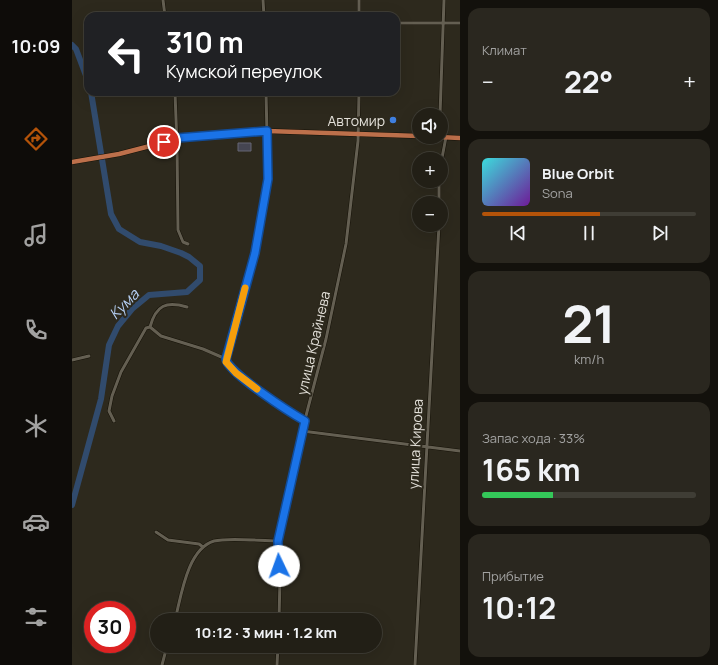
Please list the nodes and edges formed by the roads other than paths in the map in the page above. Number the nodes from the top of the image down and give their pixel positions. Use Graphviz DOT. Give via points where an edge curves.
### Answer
graph roads {
  1 [pos="163,0"];
  2 [pos="263,0"];
  3 [pos="359,0"];
  4 [pos="444,0"];
  5 [pos="164,12"];
  6 [pos="264,12"];
  7 [pos="359,12"];
  8 [pos="443,22"];
  9 [pos="400,23"];
  10 [pos="460,23"];
  11 [pos="174,96"];
  12 [pos="266,96"];
  13 [pos="359,96"];
  14 [pos="440,108"];
  15 [pos="267,131"];
  16 [pos="358,133"];
  17 [pos="412,136"];
  18 [pos="448,137"];
  19 [pos="177,138"];
  20 [pos="460,138"];
  21 [pos="72,162"];
  22 [pos="439,232"];
  23 [pos="188,244"];
  24 [pos="188,307"];
  25 [pos="150,327"];
  26 [pos="89,356"];
  27 [pos="226,359"];
  28 [pos="72,360"];
  29 [pos="114,421"];
  30 [pos="305,421"];
  31 [pos="302,431"];
  32 [pos="426,447"];
  33 [pos="460,451"];
  34 [pos="156,532"];
  35 [pos="278,541"];
  36 [pos="203,547"];
  37 [pos="177,613"];
  38 [pos="279,613"];
  39 [pos="165,653"];
  40 [pos="278,653"];
  41 [pos="162,665"];
  42 [pos="277,665"];
  43 [pos="415,665"];
  1 -- 5 [label="street"];
  2 -- 6 [label="street"];
  3 -- 7 [label="street"];
  4 -- 8 [label="street"];
  8 -- 9 [label="street"];
  8 -- 10 [label="street"];
  8 -- 14 [label="street"];
  11 -- 19 [label="street"];
  12 -- 15 [label="street"];
  13 -- 16 [label="street, улица Крайнева"];
  15 -- 16 [label="main road"];
  15 -- 19 [label="main road"];
  15 -- 27 [label="street" via="268,179 255,253"];
  16 -- 17 [label="main road"];
  16 -- 30 [label="street, улица Крайнева" via="346,244"];
  18 -- 20 [label="main road"];
  19 -- 21 [label="main road" via="119,154"];
  19 -- 23 [label="street" via="178,230 183,242"];
  22 -- 32 [label="street, улица Кирова"];
  24 -- 25 [label="street" via="166,305 153,316"];
  25 -- 27 [label="street" via="161,336 204,349"];
  25 -- 29 [label="street" via="146,328 121,372 109,411"];
  26 -- 28 [label="street"];
  27 -- 30 [label="street" via="227,365 286,410"];
  30 -- 31 [label="street, улица Крайнева"];
  31 -- 32 [label="street"];
  31 -- 35 [label="street, улица Крайнева"];
  32 -- 33 [label="street"];
  32 -- 43 [label="street, улица Кирова"];
  34 -- 36 [label="street" via="168,540 199,544"];
  35 -- 36 [label="street" via="225,540 213,541"];
  35 -- 38 [label="street, улица Крайнева"];
  36 -- 37 [label="street" via="191,560"];
  39 -- 41 [label="street"];
  40 -- 42 [label="street"];
}
